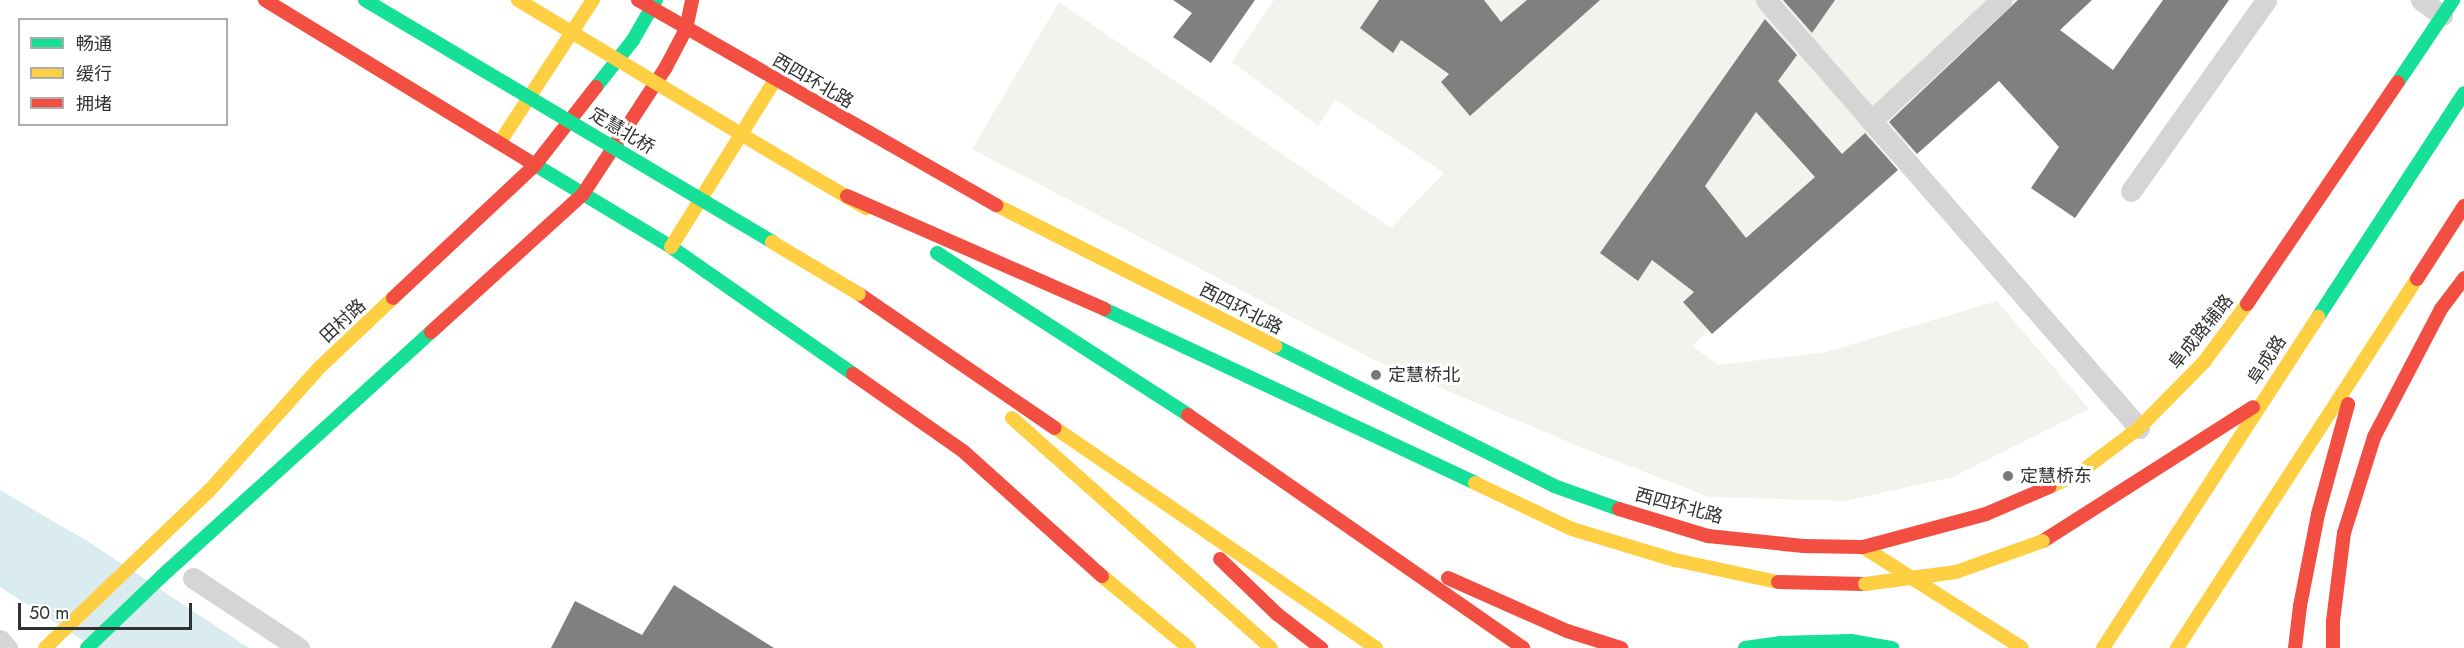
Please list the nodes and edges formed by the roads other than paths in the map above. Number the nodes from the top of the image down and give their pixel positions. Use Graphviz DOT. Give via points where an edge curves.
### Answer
graph roads {
  1 [pos="264,0"];
  2 [pos="365,0"];
  3 [pos="518,0"];
  4 [pos="593,0"];
  5 [pos="638,0"];
  6 [pos="692,0"];
  7 [pos="1766,0"];
  8 [pos="2001,0"];
  9 [pos="2266,0"];
  10 [pos="2421,0"];
  11 [pos="654,4"];
  12 [pos="2447,8"];
  13 [pos="686,29"];
  14 [pos="775,80"];
  15 [pos="2464,93"];
  16 [pos="1871,121"];
  17 [pos="500,142"];
  18 [pos="535,165"];
  19 [pos="2131,191"];
  20 [pos="582,194"];
  21 [pos="847,196"];
  22 [pos="2464,206"];
  23 [pos="671,248"];
  24 [pos="2464,278"];
  25 [pos="912,330"];
  26 [pos="2355,376"];
  27 [pos="2262,401"];
  28 [pos="2139,428"];
  29 [pos="1152,493"];
  30 [pos="1376,546"];
  31 [pos="1863,547"];
  32 [pos="193,578"];
  33 [pos="0,640"];
  34 [pos="2180,645"];
  35 [pos="7,648"];
  36 [pos="45,648"];
  37 [pos="87,648"];
  38 [pos="299,648"];
  39 [pos="1189,648"];
  40 [pos="1271,648"];
  41 [pos="1321,648"];
  42 [pos="1376,648"];
  43 [pos="1522,648"];
  44 [pos="1621,648"];
  45 [pos="1745,648"];
  46 [pos="1892,648"];
  47 [pos="2022,648"];
  48 [pos="2103,648"];
  49 [pos="2295,648"];
  50 [pos="2333,648"];
  1 -- 17 [label="main road"];
  2 -- 25 [label="main road, 定慧北桥, bridge" via="859,294"];
  3 -- 21 [label="main road, bridge"];
  4 -- 17 [label="main road"];
  5 -- 11 [label="main road, 西四环北路"];
  6 -- 13 [label="main road"];
  7 -- 16 [label="street"];
  8 -- 16 [label="street"];
  9 -- 19 [label="street"];
  10 -- 12 [label="street"];
  11 -- 13 [label="main road, 西四环北路"];
  11 -- 18 [label="main road, 田村路" via="633,40"];
  12 -- 28 [label="main road, 阜成路辅路" via="2264,282 2204,362"];
  13 -- 14 [label="main road, 西四环北路"];
  13 -- 20 [label="main road" via="666,67"];
  14 -- 23 [label="main road"];
  14 -- 31 [label="main road, 西四环北路" via="987,201 1554,486 1708,536 1803,546"];
  15 -- 27 [label="main road, 阜成路"];
  16 -- 28 [label="street"];
  17 -- 18 [label="main road"];
  18 -- 20 [label="main road"];
  18 -- 36 [label="main road, 田村路" via="320,367 209,491"];
  20 -- 23 [label="main road"];
  20 -- 37 [label="main road"];
  21 -- 27 [label="main road, bridge" via="1114,314 1572,529 1675,560 1770,582 1865,584 1956,572 2043,541"];
  21 -- 30 [label="main road" via="1157,394"];
  22 -- 26 [label="main road"];
  23 -- 39 [label="main road" via="963,451 1081,558"];
  24 -- 50 [label="main road" via="2441,309 2374,437 2344,533"];
  25 -- 29 [label="main road"];
  25 -- 40 [label="main road"];
  26 -- 34 [label="main road"];
  26 -- 49 [label="main road" via="2318,514"];
  27 -- 48 [label="main road, 阜成路"];
  28 -- 31 [label="main road, 阜成路辅路" via="2078,474 1986,514"];
  29 -- 41 [label="main road" via="1277,614"];
  29 -- 42 [label="main road"];
  30 -- 43 [label="main road"];
  30 -- 44 [label="main road" via="1567,631"];
  31 -- 47 [label="main road"];
  32 -- 38 [label="street"];
  33 -- 35 [label="street"];
  45 -- 46 [label="main road" via="1851,641"];
}
